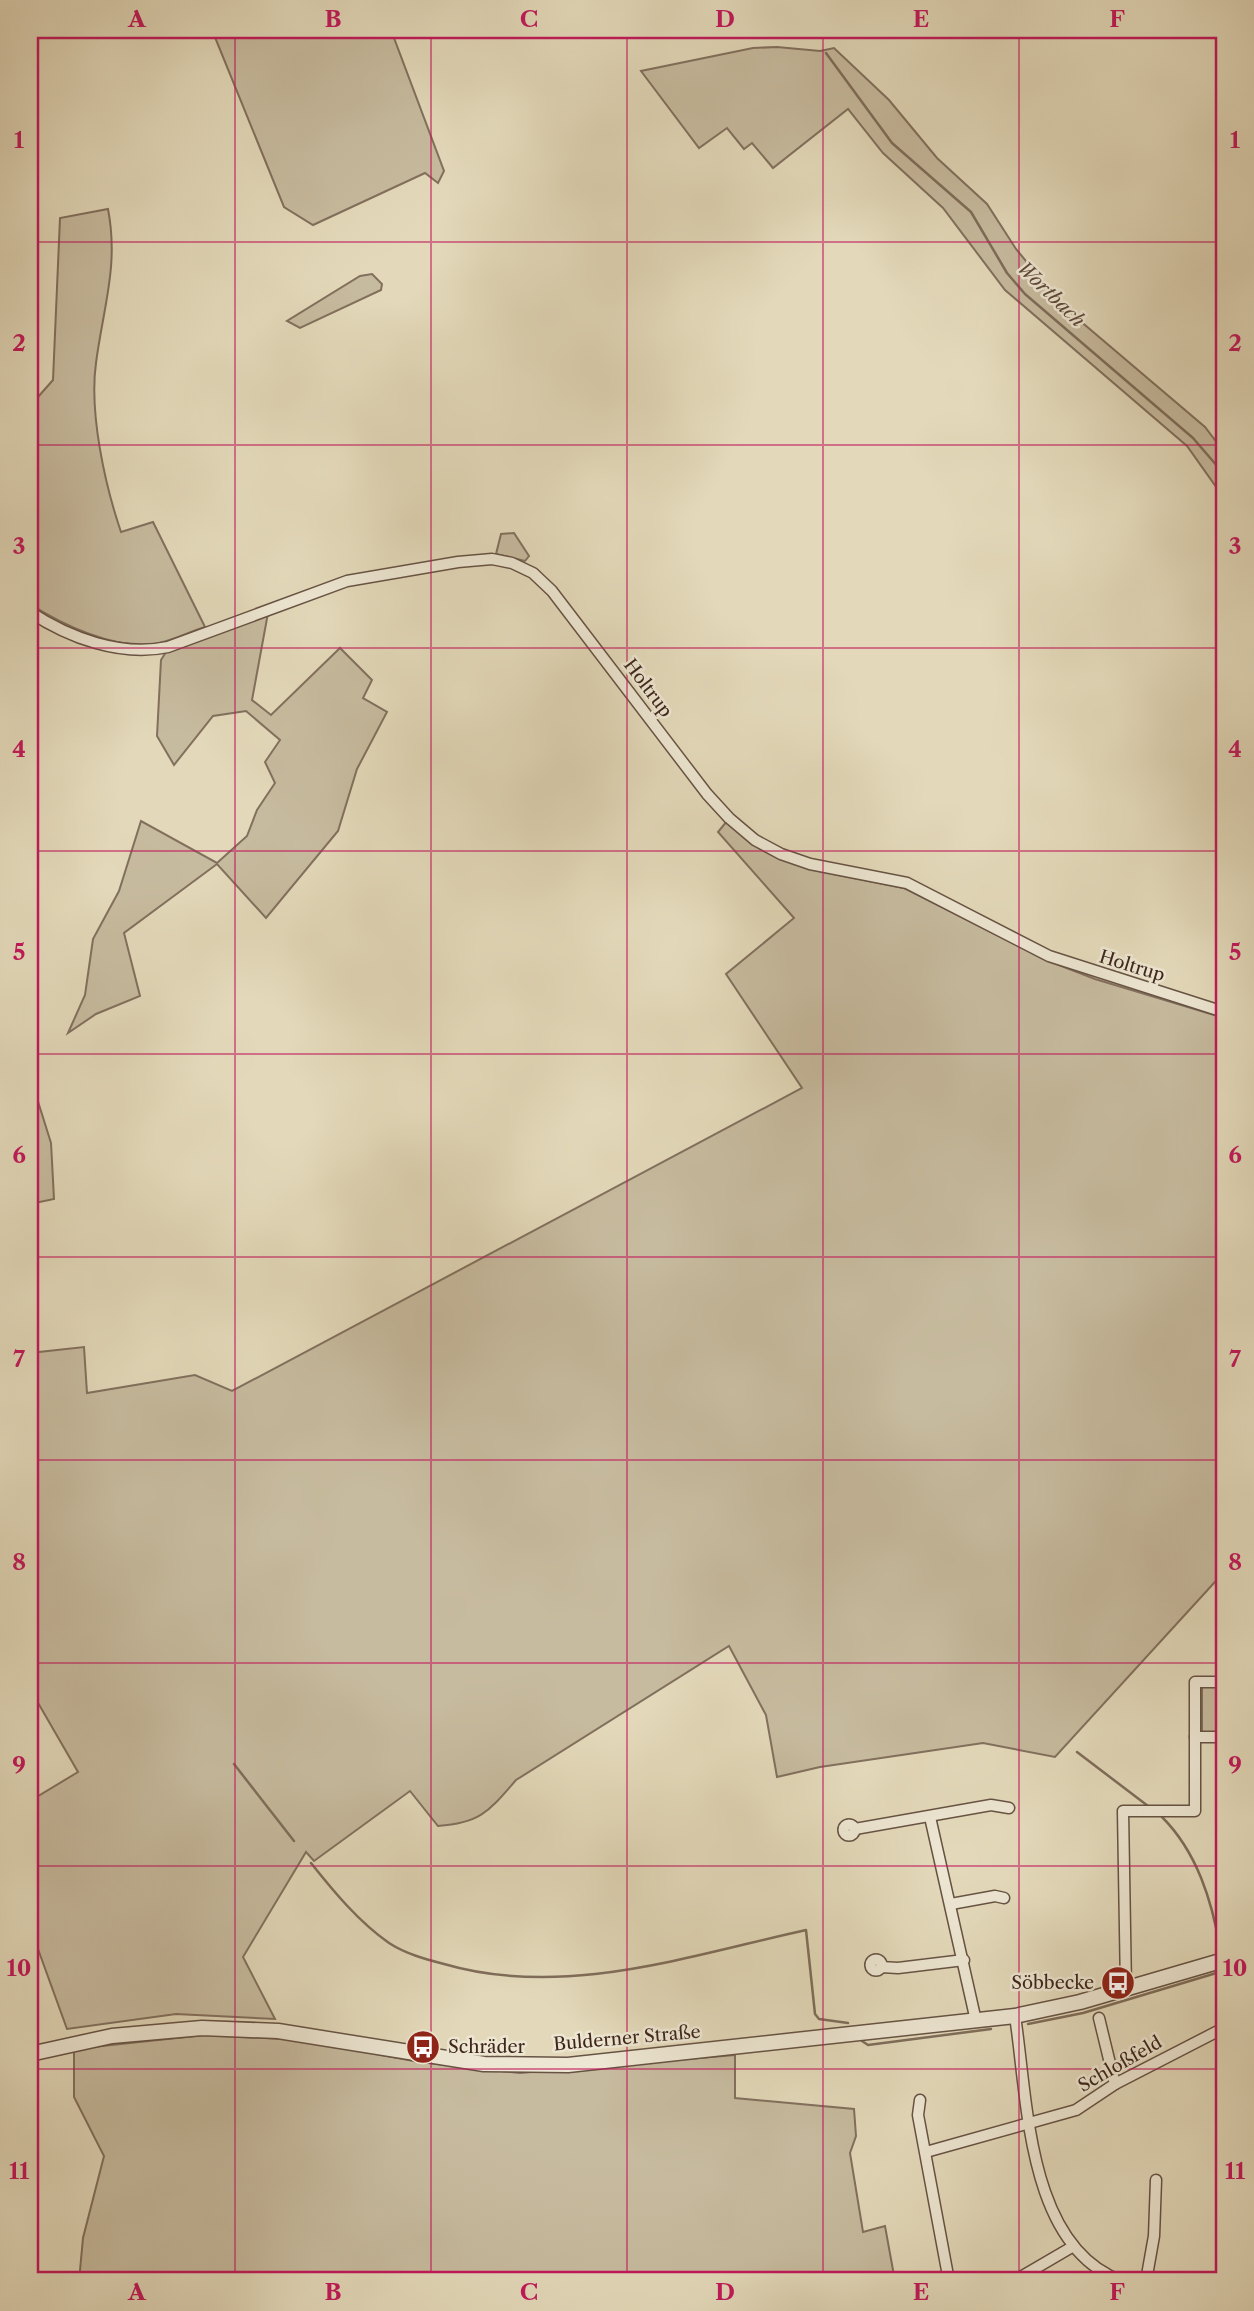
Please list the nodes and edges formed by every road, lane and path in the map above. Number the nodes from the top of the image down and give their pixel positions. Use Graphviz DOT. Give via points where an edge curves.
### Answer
graph roads {
  1 [pos="30,612"];
  2 [pos="1224,1012"];
  3 [pos="1224,1682"];
  4 [pos="1195,1737"];
  5 [pos="1224,1737"];
  6 [pos="1009,1808"];
  7 [pos="930,1817"];
  8 [pos="855,1829"];
  9 [pos="1004,1898"];
  10 [pos="951,1904"];
  11 [pos="964,1960"];
  12 [pos="1224,1960"];
  13 [pos="881,1967"];
  14 [pos="1126,1989"];
  15 [pos="1015,2016"];
  16 [pos="1099,2018"];
  17 [pos="976,2021"];
  18 [pos="1224,2033"];
  19 [pos="30,2054"];
  20 [pos="1115,2084"];
  21 [pos="920,2100"];
  22 [pos="1031,2123"];
  23 [pos="926,2152"];
  24 [pos="1156,2180"];
  25 [pos="1072,2247"];
  26 [pos="949,2281"];
  27 [pos="1014,2281"];
  28 [pos="1122,2281"];
  29 [pos="1146,2281"];
  1 -- 2 [label="street, Holtrup" via="105,646 140,651 168,647 347,581 479,559 512,563 533,573 552,591 707,794 755,840 810,864 907,883 1049,956"];
  3 -- 4 [label="street" via="1195,1682"];
  4 -- 5 [label="street"];
  4 -- 14 [label="street" via="1195,1811 1123,1811"];
  6 -- 7 [label="street" via="991,1805"];
  7 -- 8 [label="street"];
  7 -- 10 [label="street"];
  9 -- 10 [label="street"];
  10 -- 11 [label="street"];
  11 -- 13 [label="street"];
  11 -- 17 [label="street"];
  12 -- 14 [label="street, Bulderner Straße"];
  14 -- 15 [label="street, Bulderner Straße"];
  15 -- 17 [label="street, Bulderner Straße"];
  15 -- 22 [label="street"];
  16 -- 20 [label="street"];
  17 -- 19 [label="street, Bulderner Straße" via="568,2065 484,2064 278,2031 202,2028 112,2036"];
  18 -- 20 [label="street, Schloßfeld" via="1218,2031"];
  20 -- 22 [label="street, Schloßfeld" via="1076,2110"];
  21 -- 23 [label="street" via="918,2115"];
  22 -- 23 [label="street, Schloßfeld"];
  22 -- 25 [label="street" via="1044,2194"];
  23 -- 26 [label="street"];
  24 -- 29 [label="street" via="1154,2236"];
  25 -- 27 [label="street"];
  25 -- 28 [label="street" via="1101,2271"];
}
